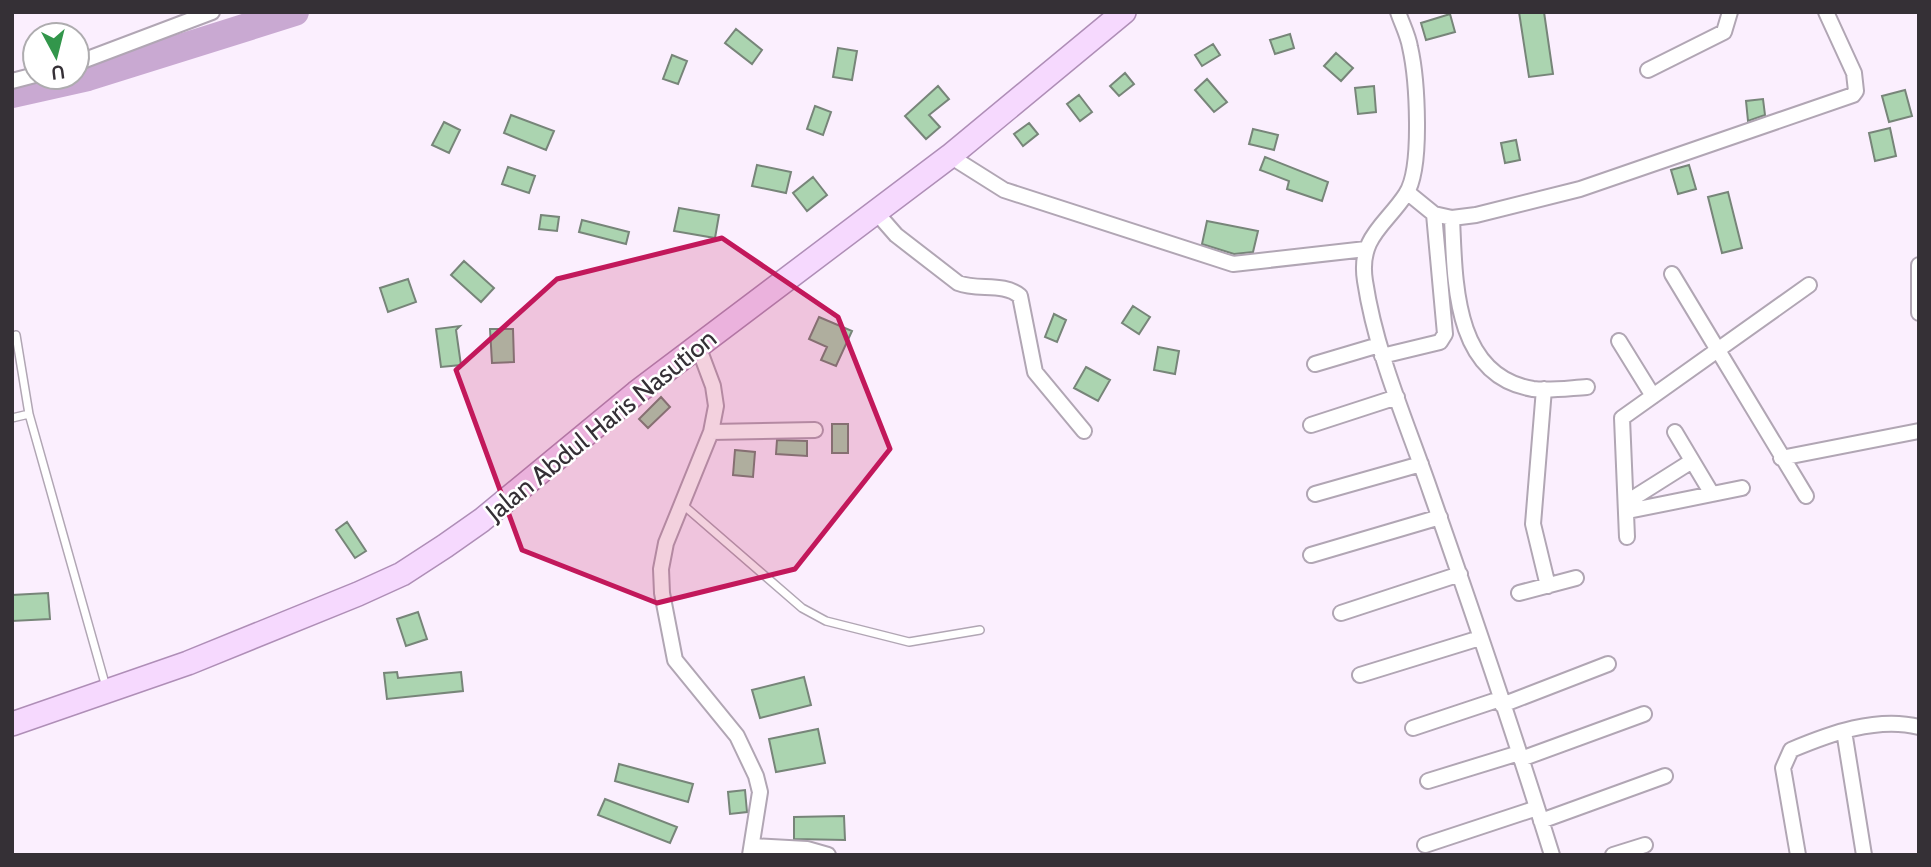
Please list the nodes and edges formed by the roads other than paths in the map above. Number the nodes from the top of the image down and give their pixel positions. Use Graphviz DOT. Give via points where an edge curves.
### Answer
graph roads {
  1 [pos="212,12"];
  2 [pos="1124,12"];
  3 [pos="1398,12"];
  4 [pos="1730,12"];
  5 [pos="1826,12"];
  6 [pos="91,58"];
  7 [pos="1648,70"];
  8 [pos="950,156"];
  9 [pos="1407,192"];
  10 [pos="875,211"];
  11 [pos="1434,214"];
  12 [pos="1451,218"];
  13 [pos="1366,249"];
  14 [pos="1919,265"];
  15 [pos="1672,274"];
  16 [pos="1809,285"];
  17 [pos="1919,313"];
  18 [pos="16,335"];
  19 [pos="1619,341"];
  20 [pos="698,346"];
  21 [pos="1381,350"];
  22 [pos="1718,352"];
  23 [pos="1315,364"];
  24 [pos="1587,387"];
  25 [pos="1544,389"];
  26 [pos="1653,396"];
  27 [pos="1397,397"];
  28 [pos="29,414"];
  29 [pos="12,418"];
  30 [pos="1311,425"];
  31 [pos="815,430"];
  32 [pos="1084,431"];
  33 [pos="1919,431"];
  34 [pos="711,432"];
  35 [pos="1675,432"];
  36 [pos="1781,458"];
  37 [pos="1692,461"];
  38 [pos="1421,464"];
  39 [pos="1742,488"];
  40 [pos="1315,494"];
  41 [pos="1712,494"];
  42 [pos="1806,496"];
  43 [pos="682,504"];
  44 [pos="1628,506"];
  45 [pos="1440,517"];
  46 [pos="1628,537"];
  47 [pos="1311,555"];
  48 [pos="1461,574"];
  49 [pos="1576,578"];
  50 [pos="1548,586"];
  51 [pos="1519,593"];
  52 [pos="1341,613"];
  53 [pos="980,630"];
  54 [pos="1480,638"];
  55 [pos="1608,664"];
  56 [pos="1360,675"];
  57 [pos="108,691"];
  58 [pos="1501,702"];
  59 [pos="1644,714"];
  60 [pos="12,724"];
  61 [pos="1919,727"];
  62 [pos="1413,728"];
  63 [pos="1844,731"];
  64 [pos="1520,756"];
  65 [pos="1665,776"];
  66 [pos="1428,781"];
  67 [pos="1539,814"];
  68 [pos="1425,845"];
  69 [pos="1644,845"];
  70 [pos="751,850"];
  71 [pos="828,855"];
  72 [pos="1552,855"];
  73 [pos="1613,855"];
  74 [pos="1798,855"];
  75 [pos="1864,855"];
  1 -- 6 [label="street"];
  2 -- 8 [label="main road, Jalan Abdul Haris Nasution"];
  3 -- 9 [label="street" via="1410,45 1416,83 1416,139"];
  4 -- 7 [label="street" via="1724,32"];
  5 -- 12 [label="street" via="1854,73 1853,95 1580,189"];
  8 -- 10 [label="main road, Jalan Abdul Haris Nasution"];
  8 -- 13 [label="street" via="1004,190 1233,264"];
  9 -- 11 [label="street"];
  9 -- 13 [label="street" via="1377,227"];
  10 -- 20 [label="main road, Jalan Abdul Haris Nasution"];
  10 -- 32 [label="street" via="896,235 958,283 1006,289 1020,296 1035,372"];
  11 -- 12 [label="street"];
  11 -- 21 [label="street" via="1445,334 1440,342"];
  12 -- 25 [label="street" via="1461,315 1482,363 1510,383"];
  13 -- 21 [label="street" via="1364,277"];
  14 -- 17 [label="street"];
  15 -- 22 [label="street"];
  16 -- 22 [label="street"];
  18 -- 28 [label="lane"];
  19 -- 26 [label="street"];
  20 -- 34 [label="street" via="716,394"];
  20 -- 57 [label="main road, Jalan Abdul Haris Nasution" via="482,520 401,574 188,663"];
  21 -- 23 [label="street"];
  21 -- 27 [label="street"];
  22 -- 26 [label="street"];
  22 -- 36 [label="street"];
  24 -- 25 [label="street"];
  25 -- 50 [label="street" via="1533,524"];
  26 -- 44 [label="street" via="1622,418"];
  27 -- 30 [label="street"];
  27 -- 38 [label="street"];
  28 -- 29 [label="lane"];
  28 -- 57 [label="lane"];
  31 -- 34 [label="street"];
  33 -- 36 [label="street"];
  34 -- 43 [label="street"];
  35 -- 37 [label="street"];
  36 -- 42 [label="street"];
  37 -- 41 [label="street"];
  37 -- 44 [label="street"];
  38 -- 40 [label="street"];
  38 -- 45 [label="street"];
  39 -- 41 [label="street"];
  41 -- 44 [label="street"];
  43 -- 53 [label="lane" via="802,608 826,621 909,642"];
  43 -- 70 [label="street" via="661,569 669,638 675,660 747,751 760,792"];
  44 -- 46 [label="street"];
  45 -- 47 [label="street"];
  45 -- 48 [label="street"];
  48 -- 52 [label="street"];
  48 -- 54 [label="street"];
  49 -- 50 [label="street"];
  50 -- 51 [label="street"];
  54 -- 56 [label="street"];
  54 -- 58 [label="street"];
  55 -- 58 [label="street"];
  57 -- 60 [label="main road, Jalan Abdul Haris Nasution"];
  58 -- 62 [label="street"];
  58 -- 64 [label="street"];
  59 -- 64 [label="street"];
  61 -- 63 [label="street" via="1900,722"];
  63 -- 74 [label="street" via="1790,751 1785,759"];
  63 -- 75 [label="street"];
  64 -- 66 [label="street"];
  64 -- 67 [label="street"];
  65 -- 67 [label="street"];
  67 -- 68 [label="street"];
  67 -- 72 [label="street"];
  69 -- 73 [label="street"];
  70 -- 71 [label="street" via="807,849"];
}
